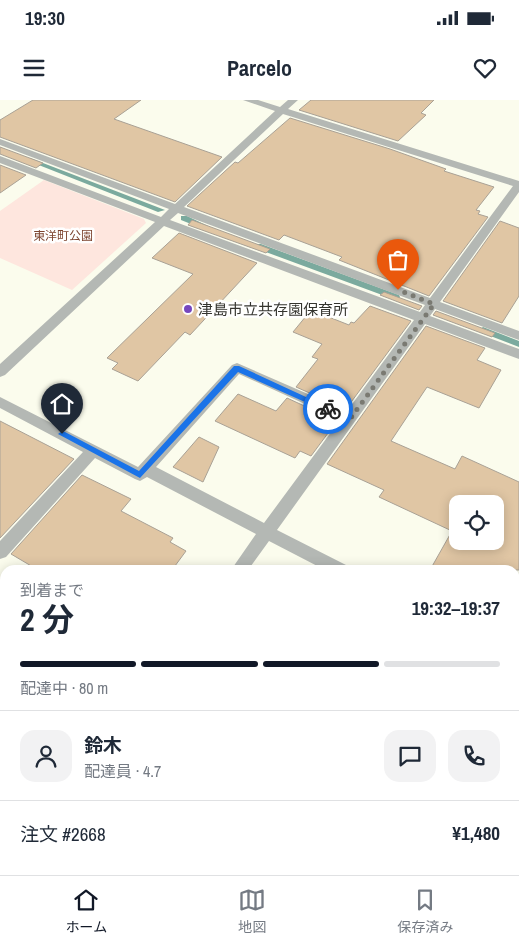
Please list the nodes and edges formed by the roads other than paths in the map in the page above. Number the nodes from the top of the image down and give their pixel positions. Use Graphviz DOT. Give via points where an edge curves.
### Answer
graph roads {
  1 [pos="248,100"];
  2 [pos="293,100"];
  3 [pos="282,110"];
  4 [pos="0,142"];
  5 [pos="0,159"];
  6 [pos="519,185"];
  7 [pos="178,208"];
  8 [pos="162,221"];
  9 [pos="434,304"];
  10 [pos="423,318"];
  11 [pos="519,336"];
  12 [pos="519,354"];
  13 [pos="0,372"];
  14 [pos="0,402"];
  15 [pos="350,419"];
  16 [pos="93,450"];
  17 [pos="146,469"];
  18 [pos="267,532"];
  19 [pos="0,552"];
  20 [pos="243,565"];
  21 [pos="330,565"];
  1 -- 3 [label="street"];
  2 -- 3 [label="street"];
  3 -- 6 [label="street"];
  3 -- 7 [label="street"];
  4 -- 7 [label="street"];
  5 -- 8 [label="street"];
  6 -- 9 [label="street"];
  7 -- 8 [label="street"];
  7 -- 9 [label="street"];
  8 -- 10 [label="street"];
  8 -- 13 [label="street"];
  9 -- 10 [label="street"];
  9 -- 11 [label="street"];
  10 -- 12 [label="street"];
  10 -- 15 [label="street"];
  14 -- 16 [label="street"];
  15 -- 17 [label="street" via="237,368"];
  15 -- 18 [label="street"];
  16 -- 17 [label="street" via="140,475"];
  16 -- 19 [label="street"];
  17 -- 18 [label="street"];
  18 -- 20 [label="street"];
  18 -- 21 [label="street"];
}
